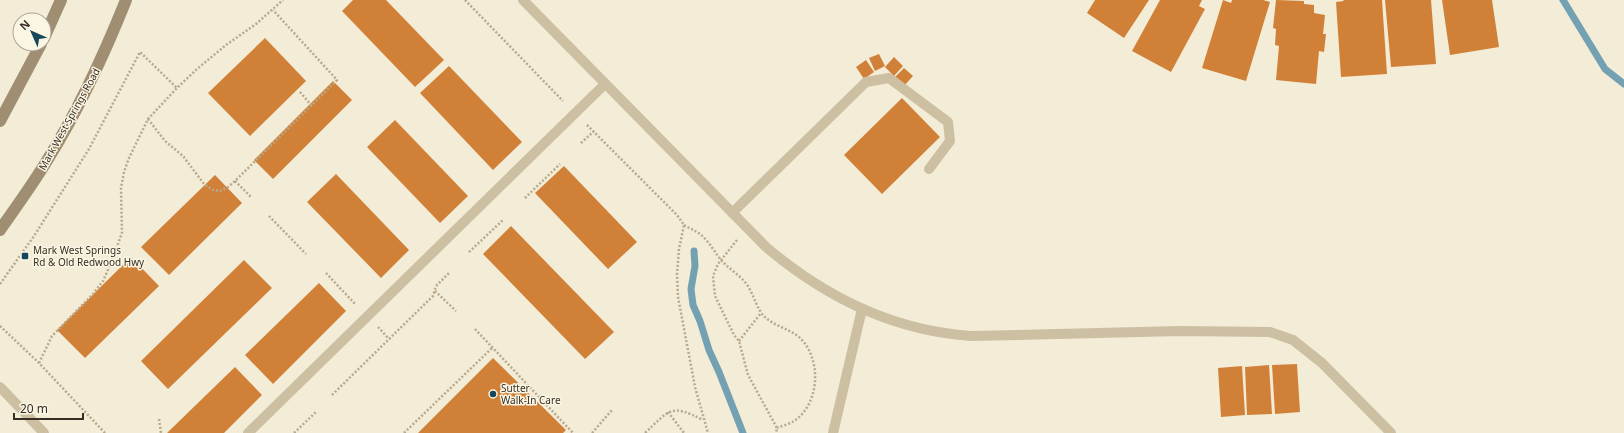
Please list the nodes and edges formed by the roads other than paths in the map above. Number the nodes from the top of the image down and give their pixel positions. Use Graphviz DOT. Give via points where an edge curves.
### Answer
graph roads {
  1 [pos="61,0"];
  2 [pos="126,0"];
  3 [pos="522,0"];
  4 [pos="52,20"];
  5 [pos="37,52"];
  6 [pos="605,84"];
  7 [pos="0,121"];
  8 [pos="929,170"];
  9 [pos="732,213"];
  10 [pos="0,230"];
  11 [pos="862,310"];
  12 [pos="0,387"];
  13 [pos="44,433"];
  14 [pos="248,433"];
  15 [pos="833,433"];
  16 [pos="1391,433"];
  1 -- 4 [label="main road"];
  2 -- 10 [label="main road, Mark West Springs Road" via="92,79 67,125 48,159"];
  3 -- 6 [label="lane"];
  5 -- 7 [label="main road"];
  6 -- 9 [label="lane"];
  6 -- 14 [label="lane"];
  8 -- 9 [label="lane" via="950,141 948,122 889,78 866,82"];
  9 -- 11 [label="lane" via="792,269"];
  11 -- 15 [label="lane"];
  11 -- 16 [label="lane" via="911,326 952,335 1270,332 1293,340 1318,359"];
  12 -- 13 [label="lane"];
}
